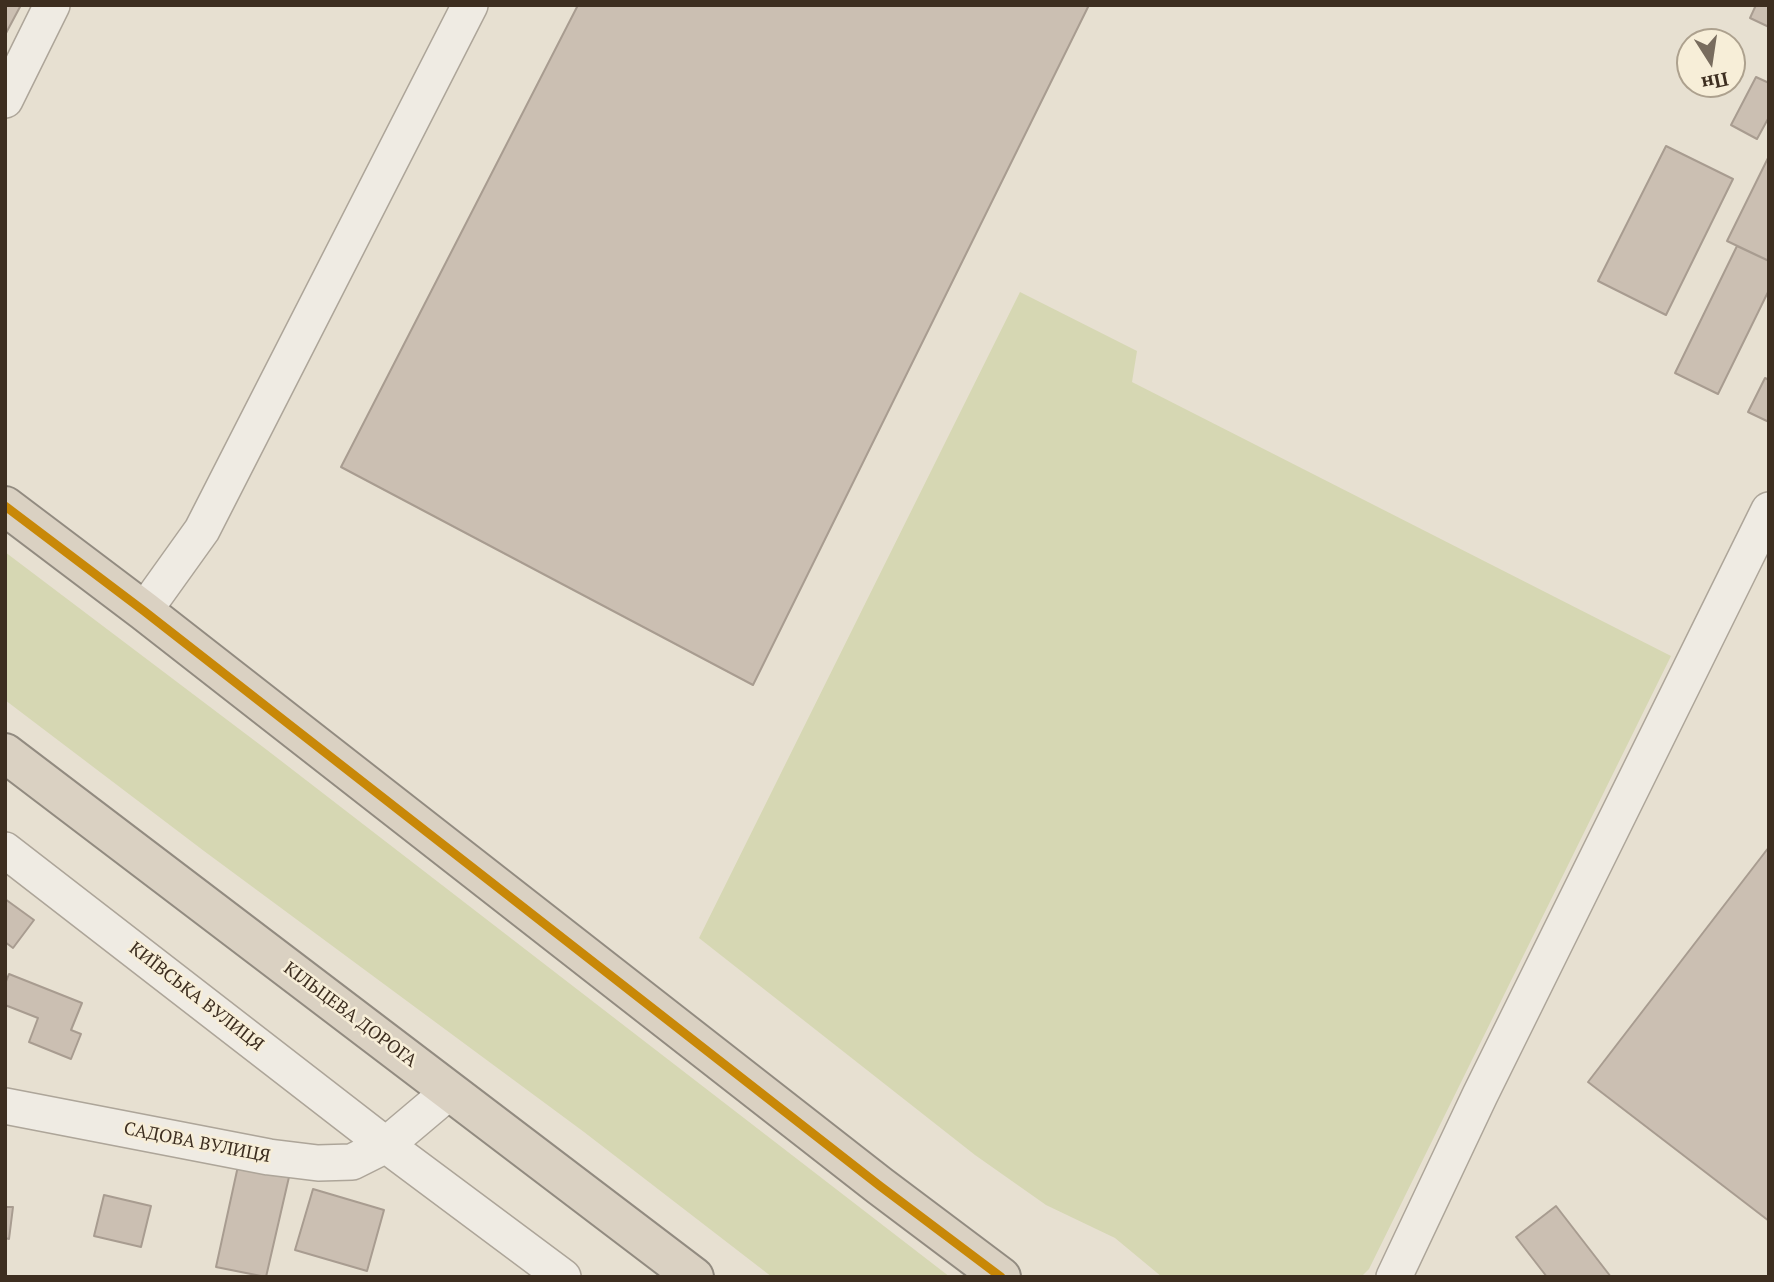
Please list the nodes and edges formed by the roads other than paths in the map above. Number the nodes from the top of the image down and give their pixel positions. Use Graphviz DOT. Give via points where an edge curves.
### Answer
graph roads {
  1 [pos="52,5"];
  2 [pos="470,5"];
  3 [pos="5,100"];
  4 [pos="5,506"];
  5 [pos="1769,510"];
  6 [pos="144,611"];
  7 [pos="5,753"];
  8 [pos="5,850"];
  9 [pos="450,1091"];
  10 [pos="5,1106"];
  11 [pos="387,1145"];
  12 [pos="564,1277"];
  13 [pos="694,1277"];
  14 [pos="1001,1277"];
  15 [pos="1394,1277"];
  1 -- 3 [label="street"];
  2 -- 6 [label="street" via="202,530"];
  4 -- 6 [label="highway"];
  5 -- 15 [label="street" via="1479,1095"];
  6 -- 14 [label="highway"];
  7 -- 9 [label="highway, КІЛЬЦЕВА ДОРОГА"];
  8 -- 11 [label="street, КИЇВСЬКА ВУЛИЦЯ"];
  9 -- 11 [label="street, САДОВА ВУЛИЦЯ"];
  9 -- 13 [label="highway, КІЛЬЦЕВА ДОРОГА"];
  10 -- 11 [label="street, САДОВА ВУЛИЦЯ" via="318,1163 352,1162"];
  11 -- 12 [label="street"];
}
